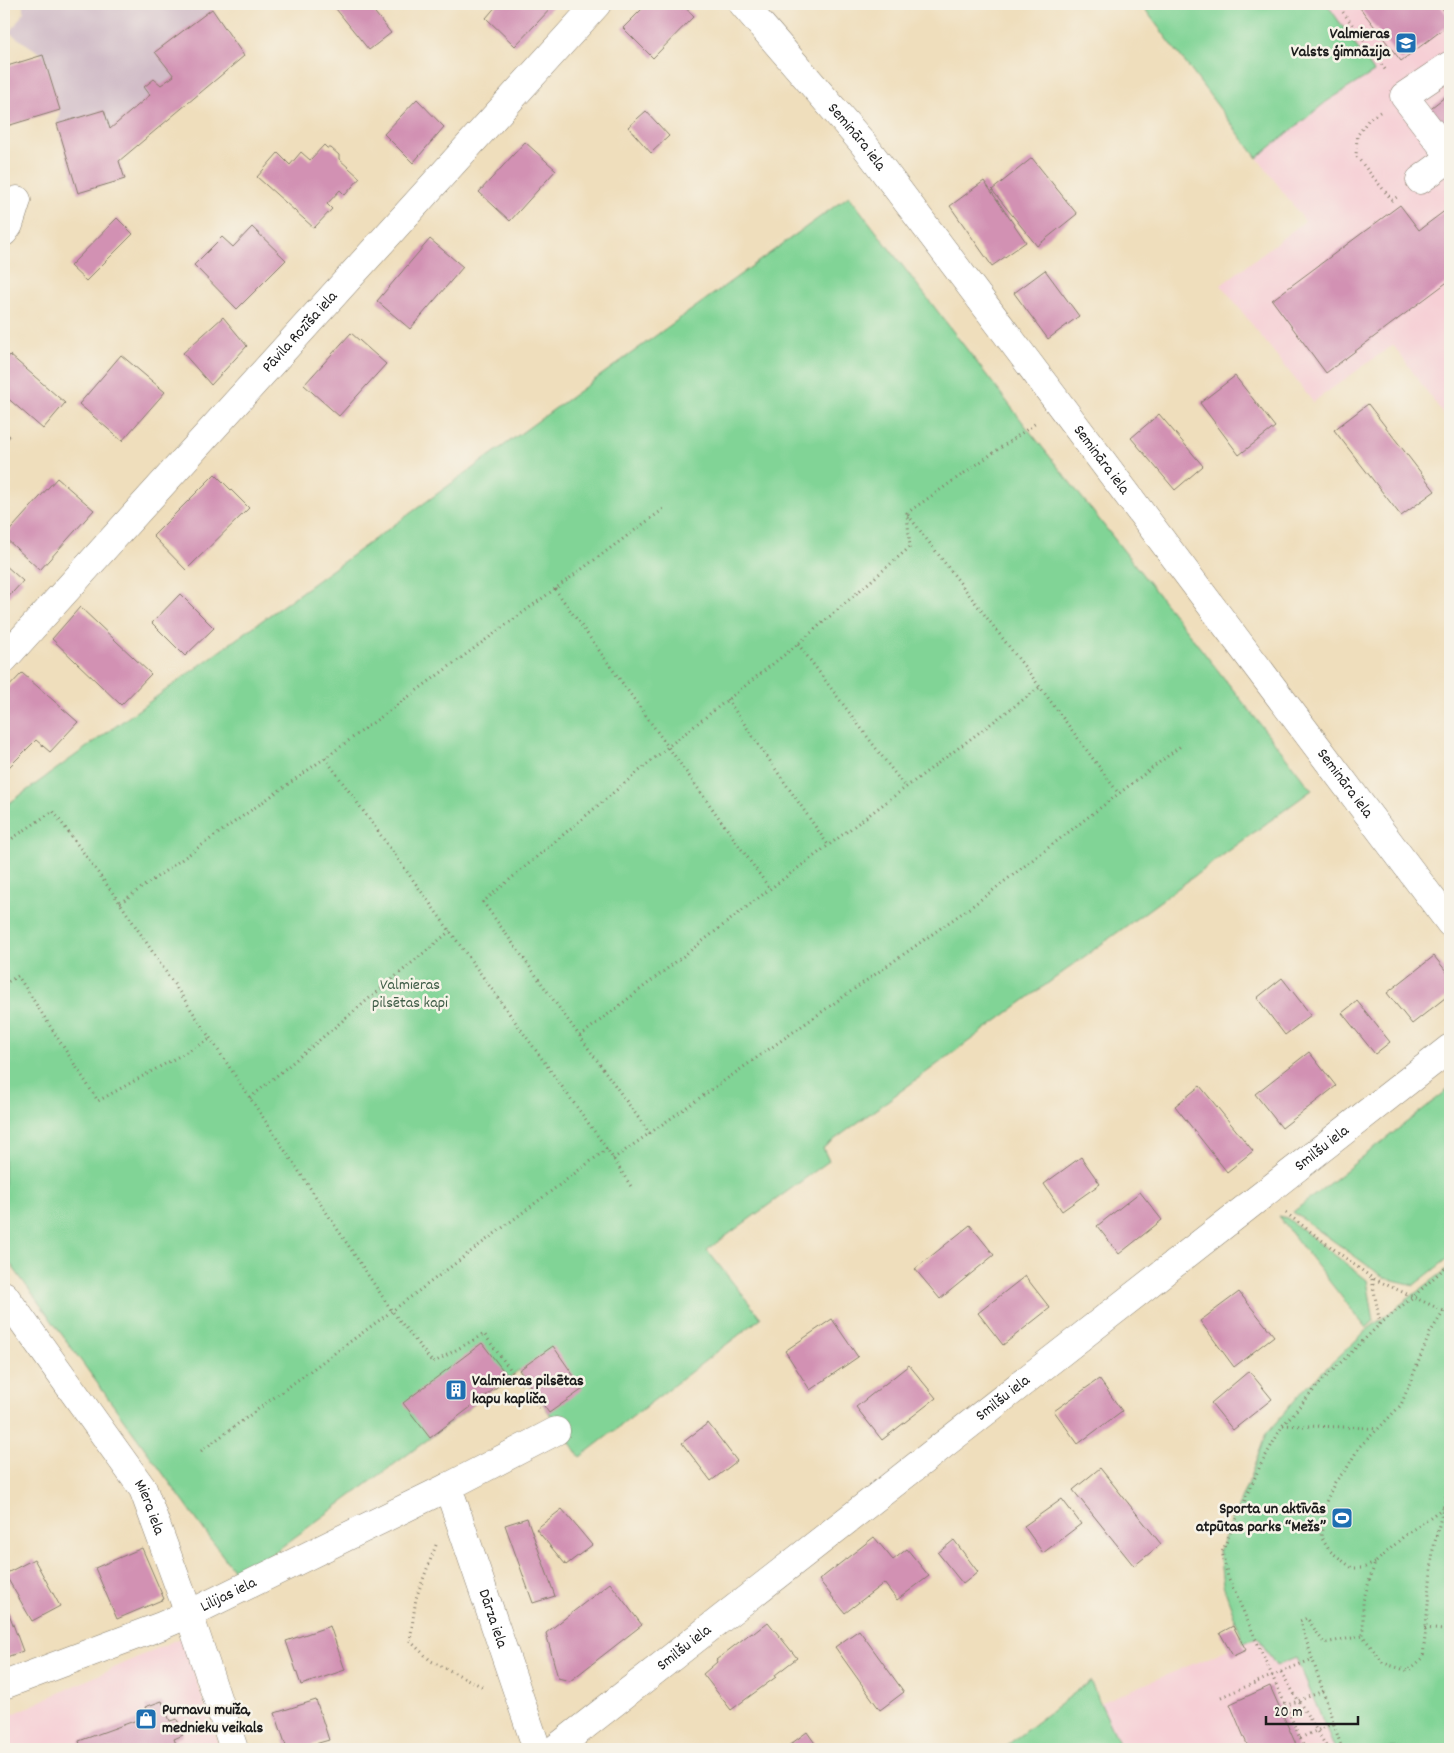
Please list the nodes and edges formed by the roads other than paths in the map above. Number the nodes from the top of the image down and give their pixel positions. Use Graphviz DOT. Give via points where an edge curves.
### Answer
graph roads {
  1 [pos="597,4"];
  2 [pos="743,4"];
  3 [pos="1450,65"];
  4 [pos="1450,157"];
  5 [pos="1420,180"];
  6 [pos="17,200"];
  7 [pos="4,232"];
  8 [pos="4,659"];
  9 [pos="1450,923"];
  10 [pos="1450,1048"];
  11 [pos="4,1295"];
  12 [pos="556,1431"];
  13 [pos="448,1487"];
  14 [pos="189,1614"];
  15 [pos="4,1685"];
  16 [pos="234,1749"];
  17 [pos="537,1749"];
  18 [pos="555,1749"];
  1 -- 8 [label="street, Pāvila Rozīša iela"];
  2 -- 9 [label="street, Semināra iela" via="862,142"];
  3 -- 4 [label="street" via="1404,96"];
  4 -- 5 [label="street"];
  6 -- 7 [label="street"];
  10 -- 18 [label="street, Smilšu iela"];
  11 -- 14 [label="street, Miera iela" via="143,1489"];
  12 -- 13 [label="street, Lilijas iela"];
  13 -- 14 [label="street, Lilijas iela"];
  13 -- 17 [label="street, Dārza iela"];
  14 -- 15 [label="street, Lilijas iela"];
  14 -- 16 [label="street, Miera iela"];
}
